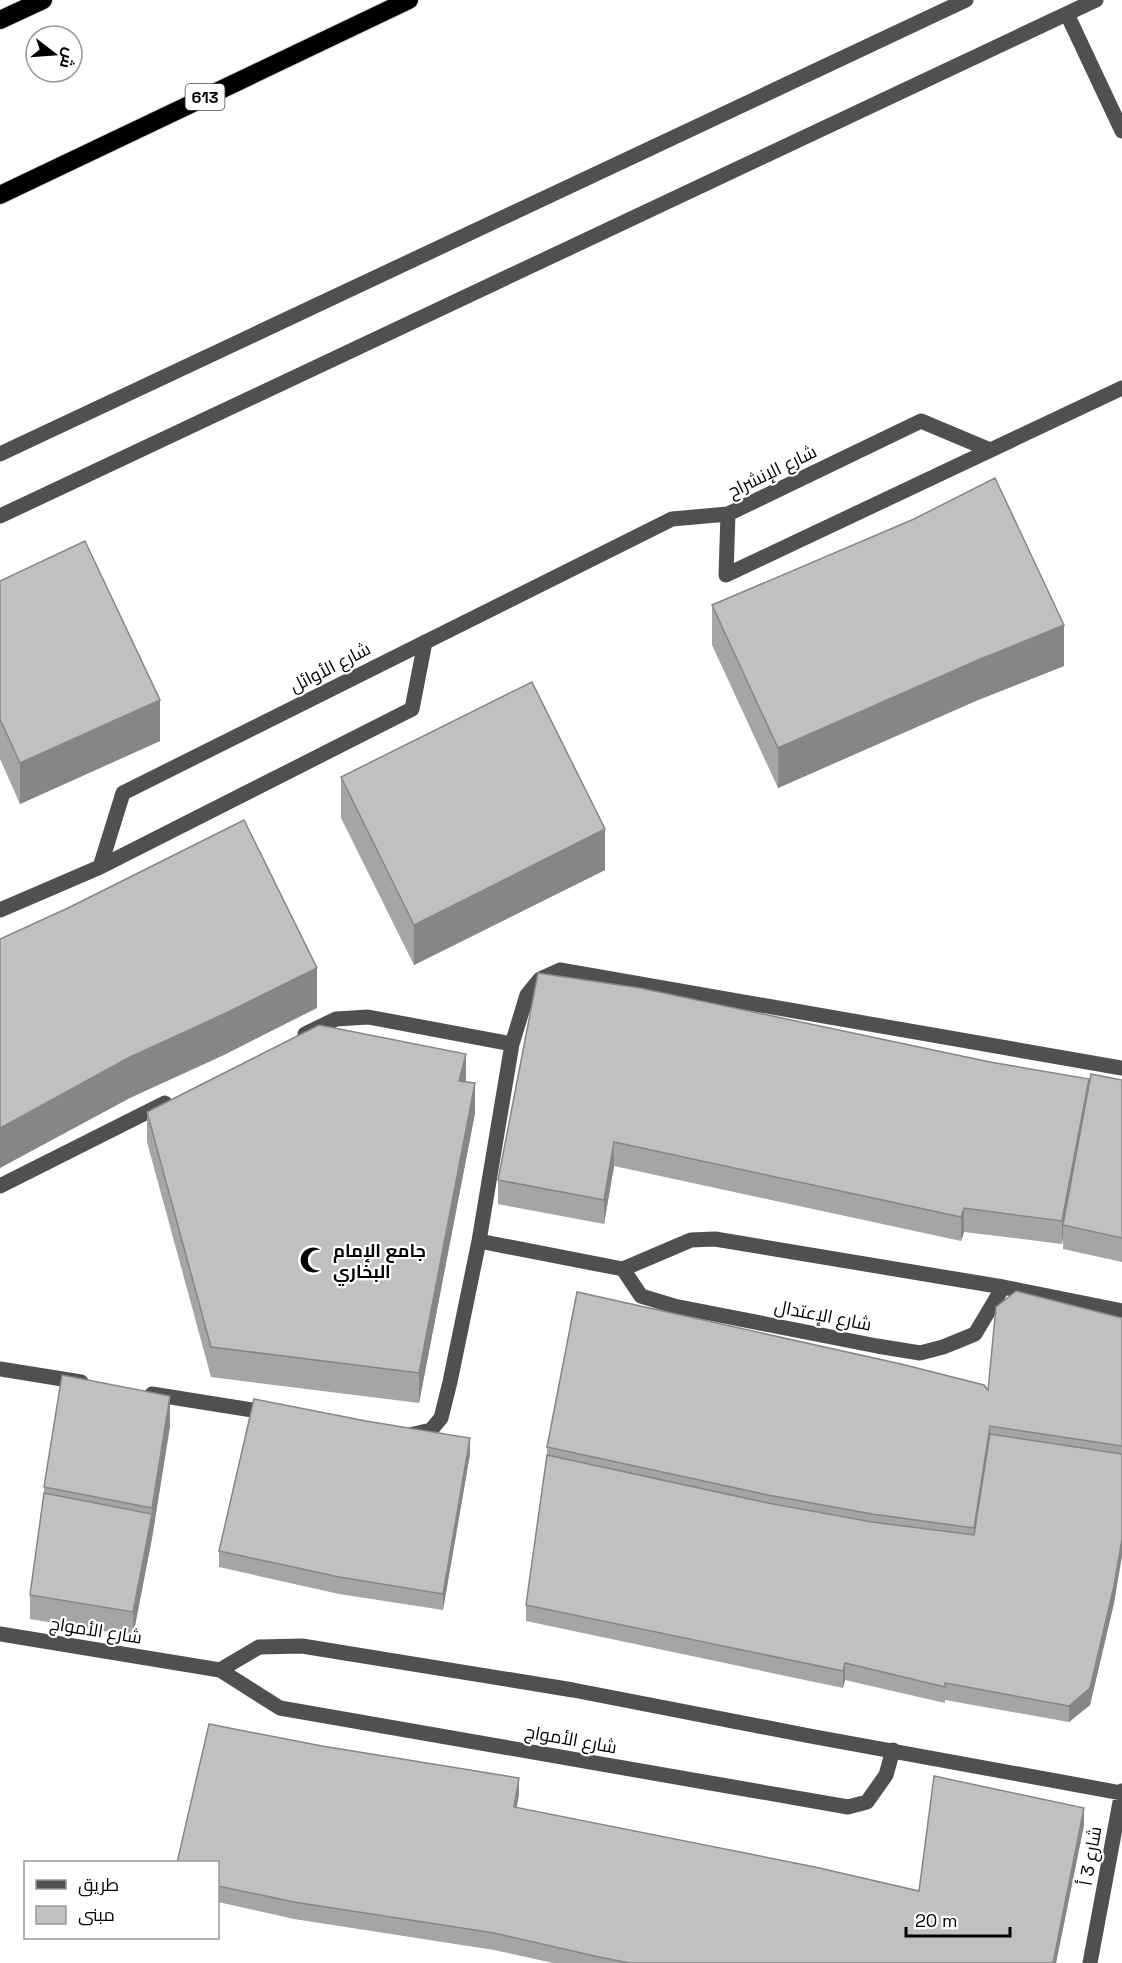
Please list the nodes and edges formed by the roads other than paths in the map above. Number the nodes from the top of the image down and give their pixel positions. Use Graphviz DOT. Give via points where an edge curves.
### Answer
graph roads {
  1 [pos="43,0"];
  2 [pos="409,0"];
  3 [pos="966,0"];
  4 [pos="1096,0"];
  5 [pos="1066,14"];
  6 [pos="0,20"];
  7 [pos="1122,131"];
  8 [pos="0,195"];
  9 [pos="1122,388"];
  10 [pos="990,450"];
  11 [pos="0,454"];
  12 [pos="728,514"];
  13 [pos="0,516"];
  14 [pos="425,642"];
  15 [pos="100,867"];
  16 [pos="0,910"];
  17 [pos="287,1042"];
  18 [pos="512,1044"];
  19 [pos="1122,1068"];
  20 [pos="181,1096"];
  21 [pos="0,1186"];
  22 [pos="479,1241"];
  23 [pos="622,1269"];
  24 [pos="1003,1287"];
  25 [pos="1122,1311"];
  26 [pos="0,1369"];
  27 [pos="94,1384"];
  28 [pos="141,1392"];
  29 [pos="282,1415"];
  30 [pos="400,1434"];
  31 [pos="0,1634"];
  32 [pos="220,1670"];
  33 [pos="893,1750"];
  34 [pos="1122,1792"];
  35 [pos="1116,1855"];
  36 [pos="1090,1963"];
  1 -- 6 [label="highway"];
  2 -- 8 [label="highway, 613"];
  3 -- 11 [label="street"];
  4 -- 5 [label="street"];
  5 -- 7 [label="street"];
  5 -- 13 [label="street"];
  9 -- 10 [label="street, شارع الإنشراح"];
  10 -- 12 [label="street, شارع الإنشراح" via="921,421"];
  10 -- 12 [label="street, شارع الإنشراح" via="726,575"];
  12 -- 14 [label="street, شارع الأوائل" via="672,519"];
  14 -- 15 [label="street, شارع الأوائل" via="123,793"];
  14 -- 15 [label="street" via="412,709"];
  15 -- 16 [label="street"];
  17 -- 18 [label="street" via="336,1019 368,1017"];
  18 -- 19 [label="street" via="527,996 540,979 560,970"];
  18 -- 22 [label="street"];
  20 -- 21 [label="street"];
  22 -- 23 [label="street"];
  22 -- 30 [label="street" via="441,1418 431,1430 411,1436"];
  23 -- 24 [label="street" via="690,1240 715,1239"];
  23 -- 24 [label="street, شارع الإعتدال" via="641,1296 674,1306 920,1353 975,1334"];
  24 -- 25 [label="street"];
  26 -- 27 [label="street"];
  28 -- 29 [label="street"];
  31 -- 32 [label="street, شارع الأمواج"];
  32 -- 33 [label="street" via="259,1647 302,1646 573,1690"];
  32 -- 33 [label="street, شارع الأمواج" via="280,1708 848,1807 867,1802 886,1775"];
  33 -- 34 [label="street"];
  34 -- 35 [label="street, شارع 3 أ"];
  35 -- 36 [label="street, شارع 3 أ"];
}
